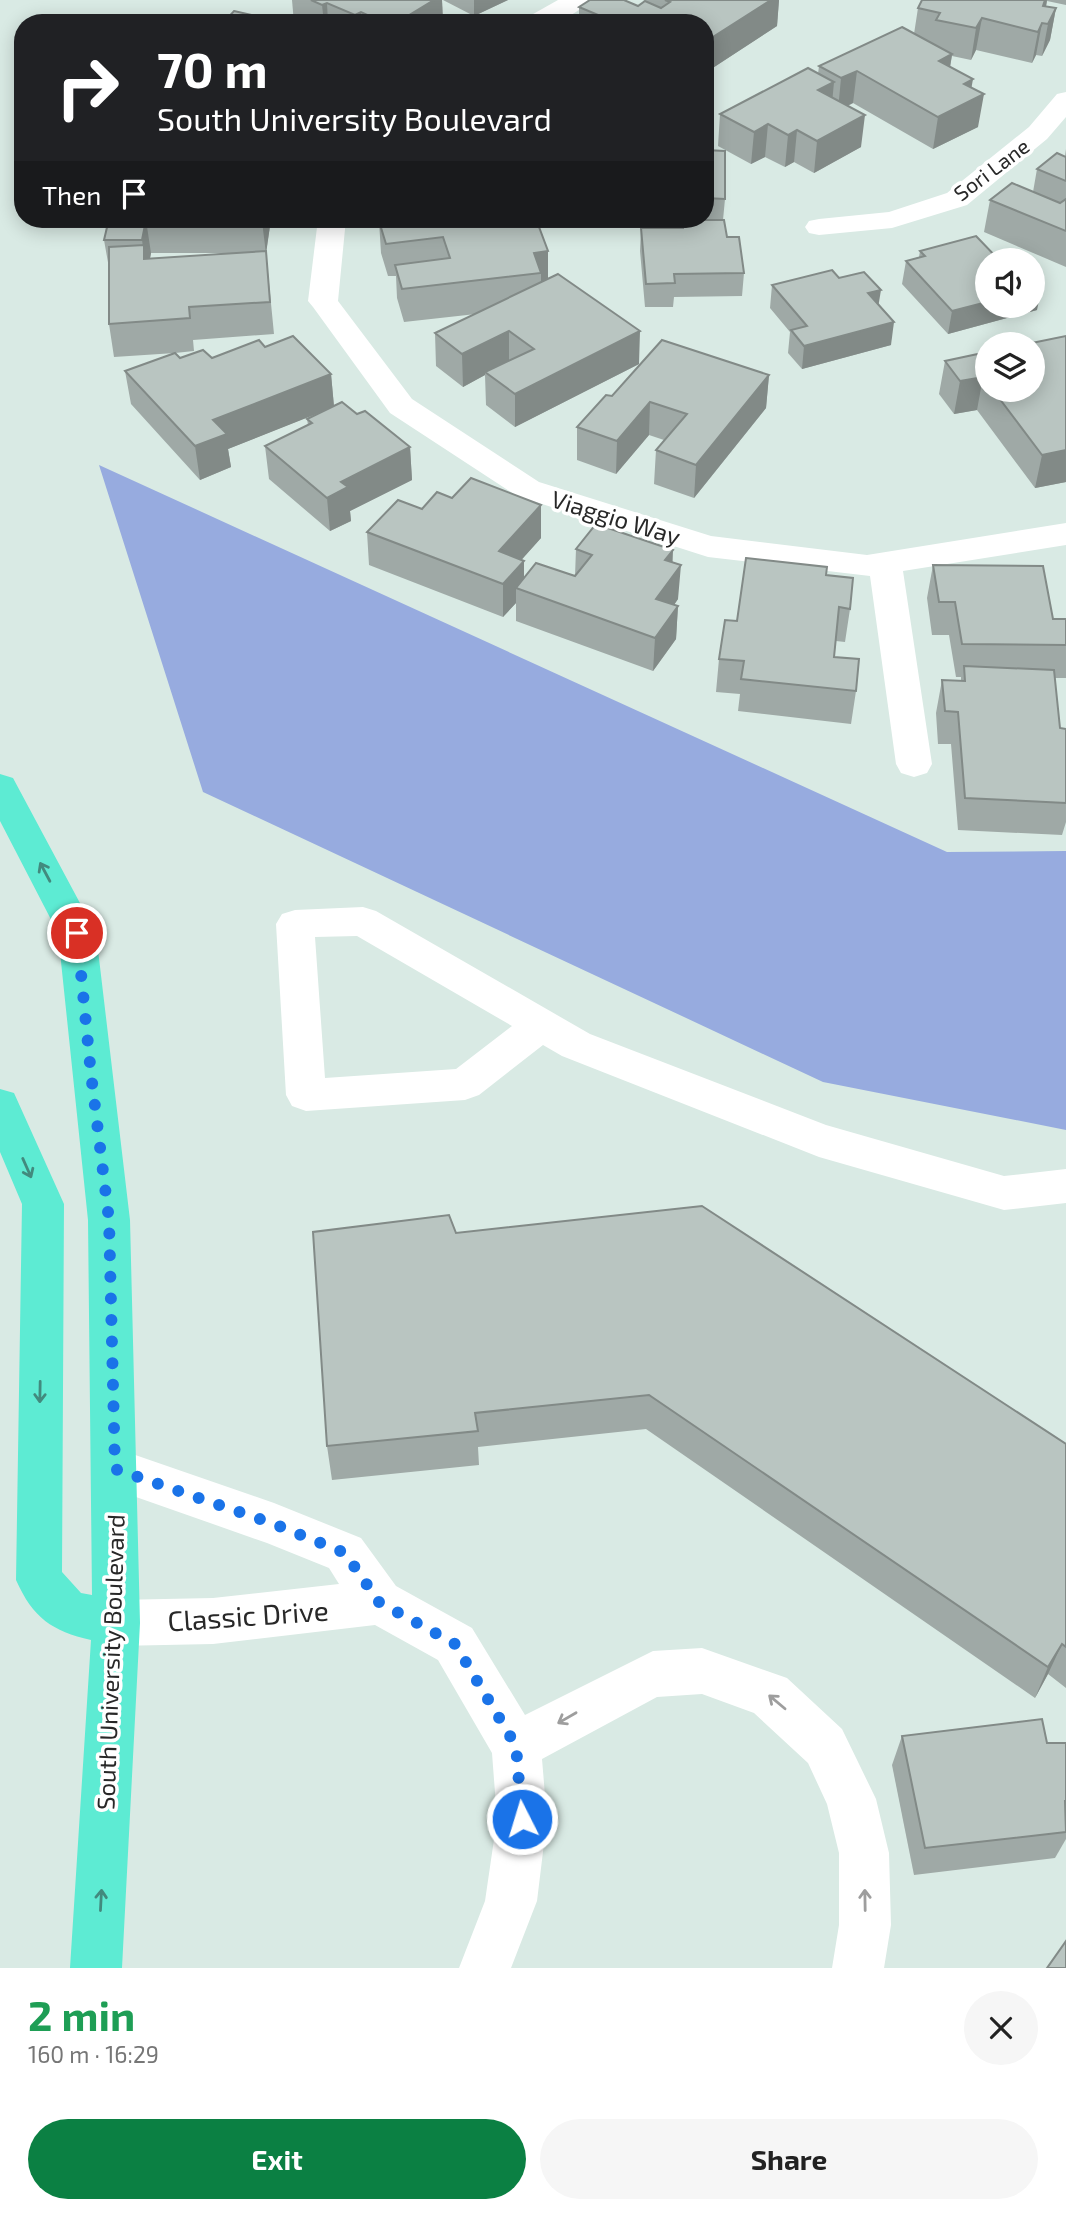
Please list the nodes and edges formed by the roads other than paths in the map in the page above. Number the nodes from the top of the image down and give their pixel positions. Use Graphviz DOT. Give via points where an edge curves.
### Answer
graph roads {
  1 [pos="576,0"];
  2 [pos="551,14"];
  3 [pos="1066,100"];
  4 [pos="819,227"];
  5 [pos="331,228"];
  6 [pos="1066,534"];
  7 [pos="885,563"];
  8 [pos="914,764"];
  9 [pos="0,790"];
  10 [pos="540,1026"];
  11 [pos="0,1105"];
  12 [pos="1066,1186"];
  13 [pos="115,1469"];
  14 [pos="379,1602"];
  15 [pos="116,1623"];
  16 [pos="516,1746"];
  17 [pos="96,1968"];
  18 [pos="485,1968"];
  19 [pos="858,1968"];
  1 -- 2 [label="street"];
  3 -- 4 [label="street, Sori Lane" via="1038,133 957,199 892,220"];
  5 -- 7 [label="street, Viaggio Way" via="323,301 401,407 528,489 708,546 867,566"];
  6 -- 7 [label="street, Viaggio Way"];
  7 -- 8 [label="street"];
  13 -- 9 [label="main road, South University Boulevard, one-way" via="109,1220 77,933"];
  10 -- 10 [label="street" via="363,921 295,924 306,1095 466,1084"];
  10 -- 12 [label="street" via="576,1045 820,1140 1004,1193"];
  11 -- 15 [label="main road, one-way" via="43,1204 39,1580 68,1612"];
  13 -- 14 [label="street" via="345,1553"];
  13 -- 15 [label="main road, South University Boulevard"];
  14 -- 15 [label="street, Classic Drive" via="213,1621"];
  14 -- 16 [label="street" via="455,1644"];
  17 -- 15 [label="main road, South University Boulevard, one-way"];
  16 -- 18 [label="street" via="522,1819 511,1901"];
  19 -- 16 [label="street, one-way" via="865,1925 864,1853 852,1799 825,1746 770,1695 702,1671 653,1674"];
}
